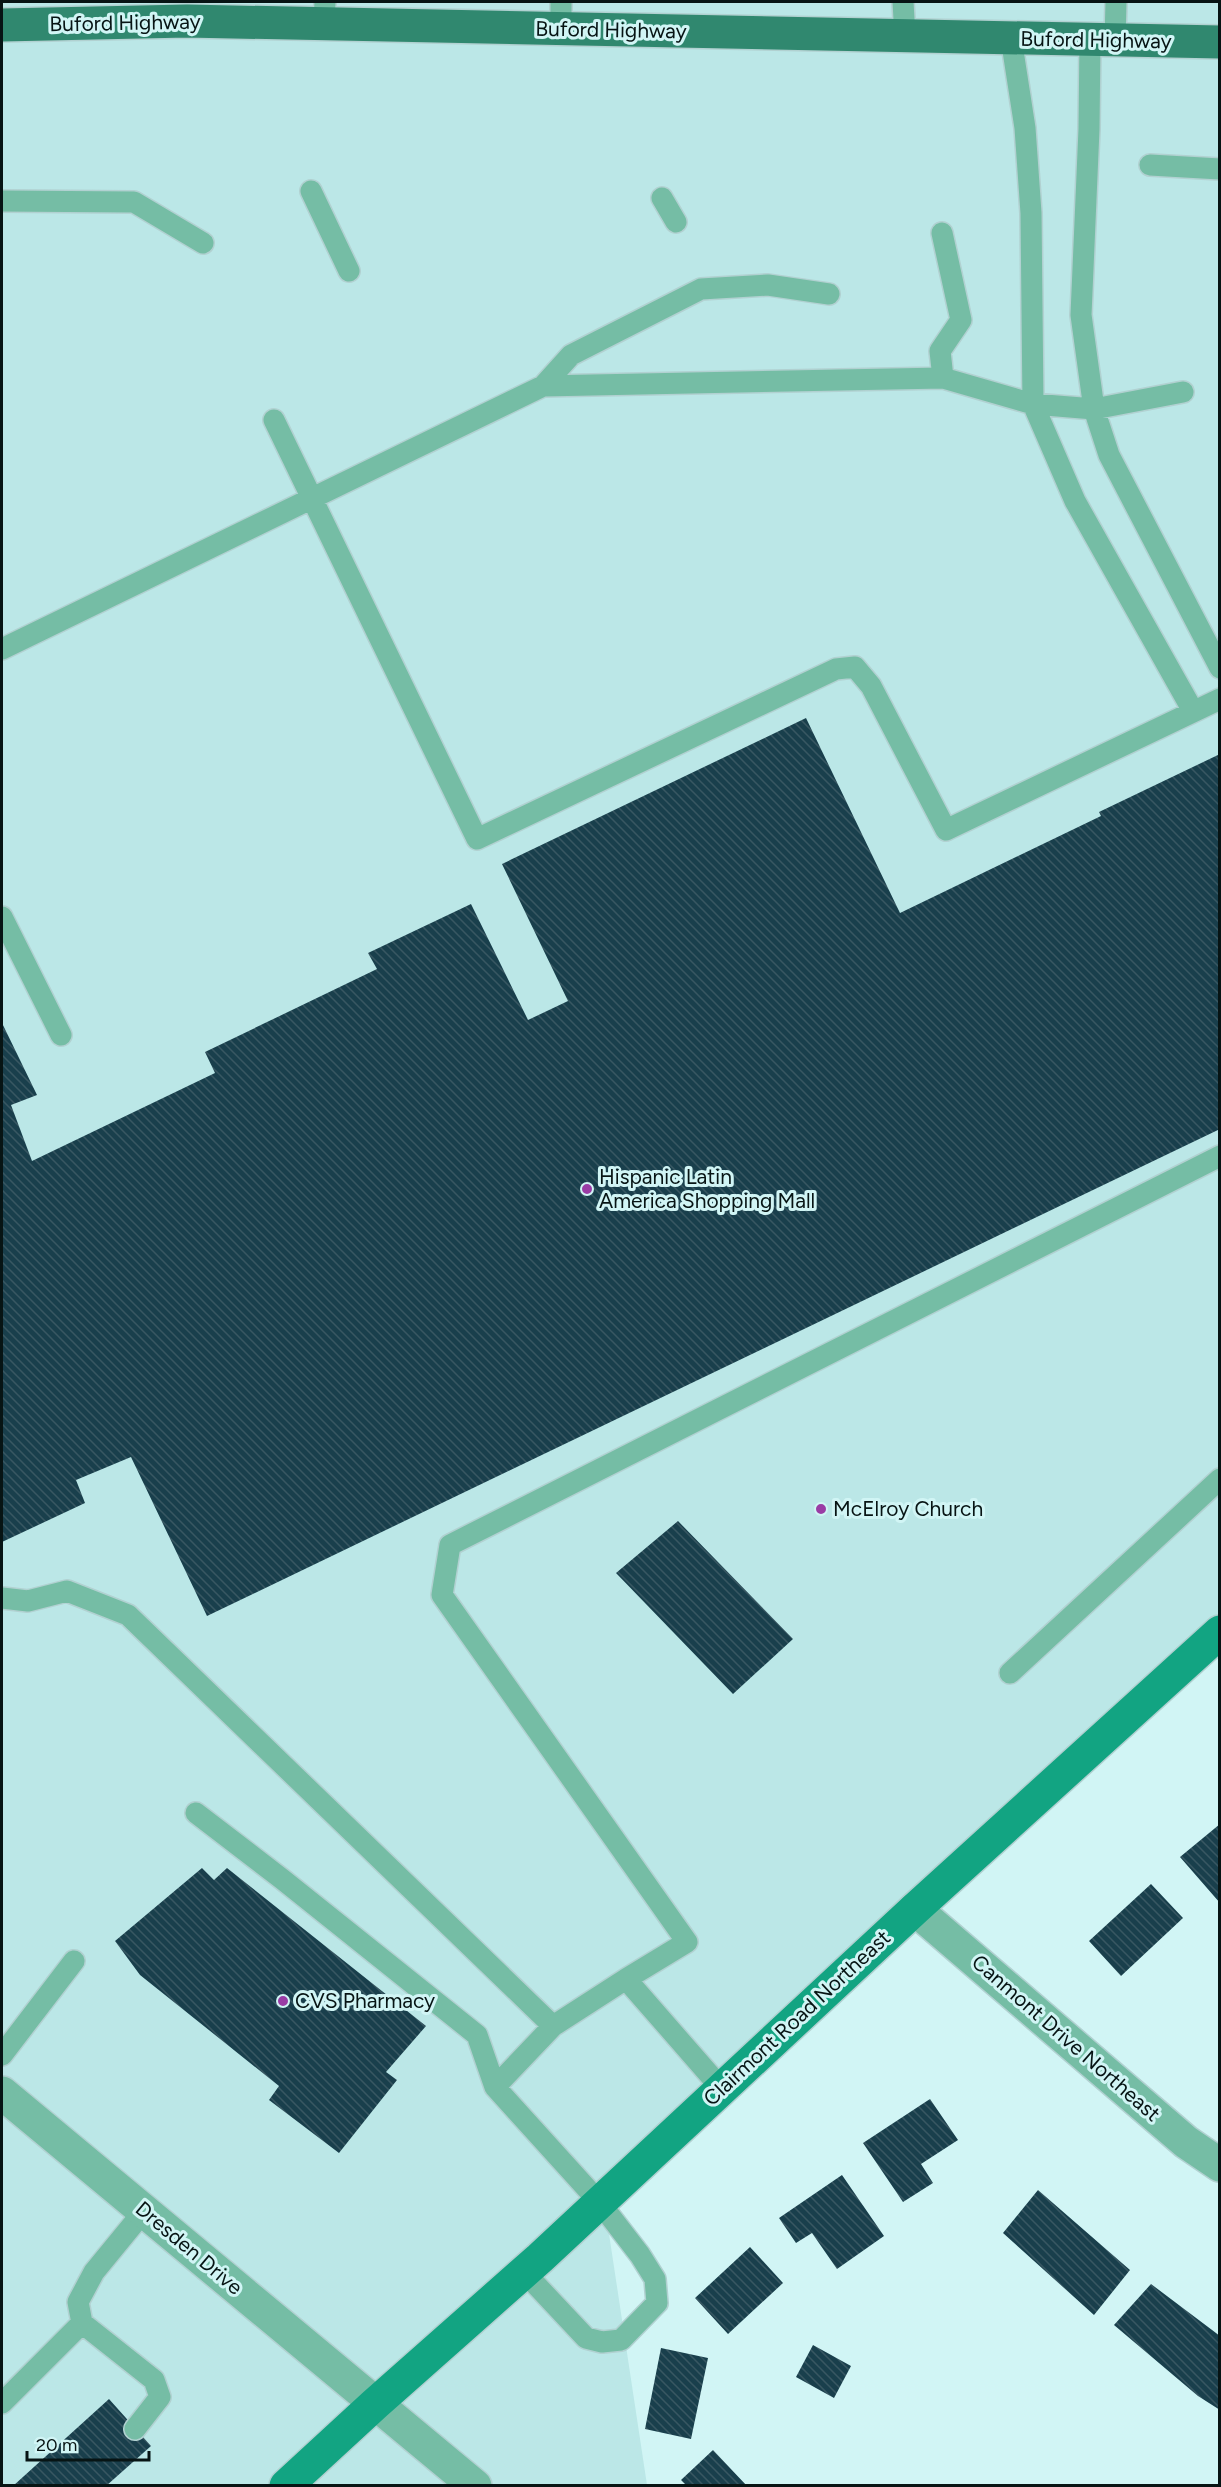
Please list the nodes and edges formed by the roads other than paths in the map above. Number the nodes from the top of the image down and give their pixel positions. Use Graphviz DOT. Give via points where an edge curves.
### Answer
graph roads {
  1 [pos="903,2"];
  2 [pos="1116,2"];
  3 [pos="187,11"];
  4 [pos="325,13"];
  5 [pos="561,15"];
  6 [pos="2,25"];
  7 [pos="905,36"];
  8 [pos="1011,38"];
  9 [pos="1102,40"];
  10 [pos="1220,42"];
  11 [pos="1150,165"];
  12 [pos="1220,169"];
  13 [pos="311,191"];
  14 [pos="662,198"];
  15 [pos="2,201"];
  16 [pos="676,222"];
  17 [pos="942,233"];
  18 [pos="204,243"];
  19 [pos="349,271"];
  20 [pos="829,294"];
  21 [pos="943,378"];
  22 [pos="543,386"];
  23 [pos="1183,392"];
  24 [pos="1033,404"];
  25 [pos="1094,408"];
  26 [pos="274,420"];
  27 [pos="312,498"];
  28 [pos="2,648"];
  29 [pos="1220,668"];
  30 [pos="1220,699"];
  31 [pos="1193,711"];
  32 [pos="2,917"];
  33 [pos="61,1035"];
  34 [pos="1220,1156"];
  35 [pos="1220,1479"];
  36 [pos="2,1598"];
  37 [pos="1220,1632"];
  38 [pos="1010,1672"];
  39 [pos="196,1814"];
  40 [pos="915,1909"];
  41 [pos="74,1961"];
  42 [pos="626,1979"];
  43 [pos="553,2026"];
  44 [pos="2,2055"];
  45 [pos="495,2087"];
  46 [pos="722,2089"];
  47 [pos="2,2093"];
  48 [pos="1220,2165"];
  49 [pos="600,2203"];
  50 [pos="144,2211"];
  51 [pos="524,2272"];
  52 [pos="82,2323"];
  53 [pos="2,2403"];
  54 [pos="375,2404"];
  55 [pos="135,2429"];
  56 [pos="286,2486"];
  57 [pos="475,2486"];
  1 -- 7 [label="lane"];
  2 -- 9 [label="lane"];
  3 -- 4 [label="main road, Buford Highway"];
  3 -- 6 [label="main road, Buford Highway"];
  4 -- 5 [label="main road, Buford Highway"];
  5 -- 7 [label="main road, Buford Highway"];
  7 -- 8 [label="main road, Buford Highway"];
  8 -- 9 [label="main road, Buford Highway"];
  8 -- 24 [label="lane" via="1025,128 1031,213"];
  9 -- 10 [label="main road, Buford Highway"];
  9 -- 25 [label="lane" via="1089,129 1081,315"];
  11 -- 12 [label="lane"];
  13 -- 19 [label="lane"];
  14 -- 16 [label="lane"];
  15 -- 18 [label="lane" via="135,202"];
  17 -- 21 [label="lane" via="961,320 940,351"];
  20 -- 22 [label="lane" via="768,285 701,289 572,355"];
  21 -- 22 [label="lane"];
  21 -- 24 [label="lane"];
  22 -- 27 [label="lane"];
  23 -- 25 [label="lane"];
  24 -- 25 [label="lane"];
  24 -- 31 [label="lane" via="1075,501"];
  25 -- 29 [label="lane" via="1109,455"];
  26 -- 27 [label="lane"];
  27 -- 28 [label="lane"];
  27 -- 31 [label="lane" via="477,839 836,669 855,667 871,686 946,830"];
  30 -- 31 [label="lane"];
  32 -- 33 [label="lane"];
  34 -- 42 [label="lane" via="450,1545 442,1596 687,1942"];
  35 -- 38 [label="lane"];
  36 -- 43 [label="lane" via="28,1601 67,1592 128,1615"];
  37 -- 40 [label="main road, Clairmont Road Northeast"];
  39 -- 45 [label="lane" via="477,2035"];
  40 -- 46 [label="main road, Clairmont Road Northeast"];
  40 -- 48 [label="street, Canmont Drive Northeast" via="1186,2142"];
  41 -- 44 [label="lane"];
  42 -- 43 [label="lane"];
  42 -- 46 [label="lane"];
  43 -- 45 [label="lane"];
  45 -- 49 [label="lane"];
  46 -- 49 [label="main road, Clairmont Road Northeast"];
  47 -- 50 [label="street, Dresden Drive"];
  49 -- 51 [label="main road, Clairmont Road Northeast"];
  49 -- 51 [label="lane" via="655,2279 657,2303 633,2330 621,2340 602,2342 586,2338"];
  50 -- 52 [label="lane" via="94,2272 78,2302"];
  50 -- 54 [label="street, Dresden Drive"];
  51 -- 54 [label="main road, Clairmont Road Northeast"];
  52 -- 53 [label="lane"];
  52 -- 55 [label="lane" via="154,2380 160,2397"];
  54 -- 56 [label="main road, Clairmont Road Northeast"];
  54 -- 57 [label="street, Dresden Drive"];
}
